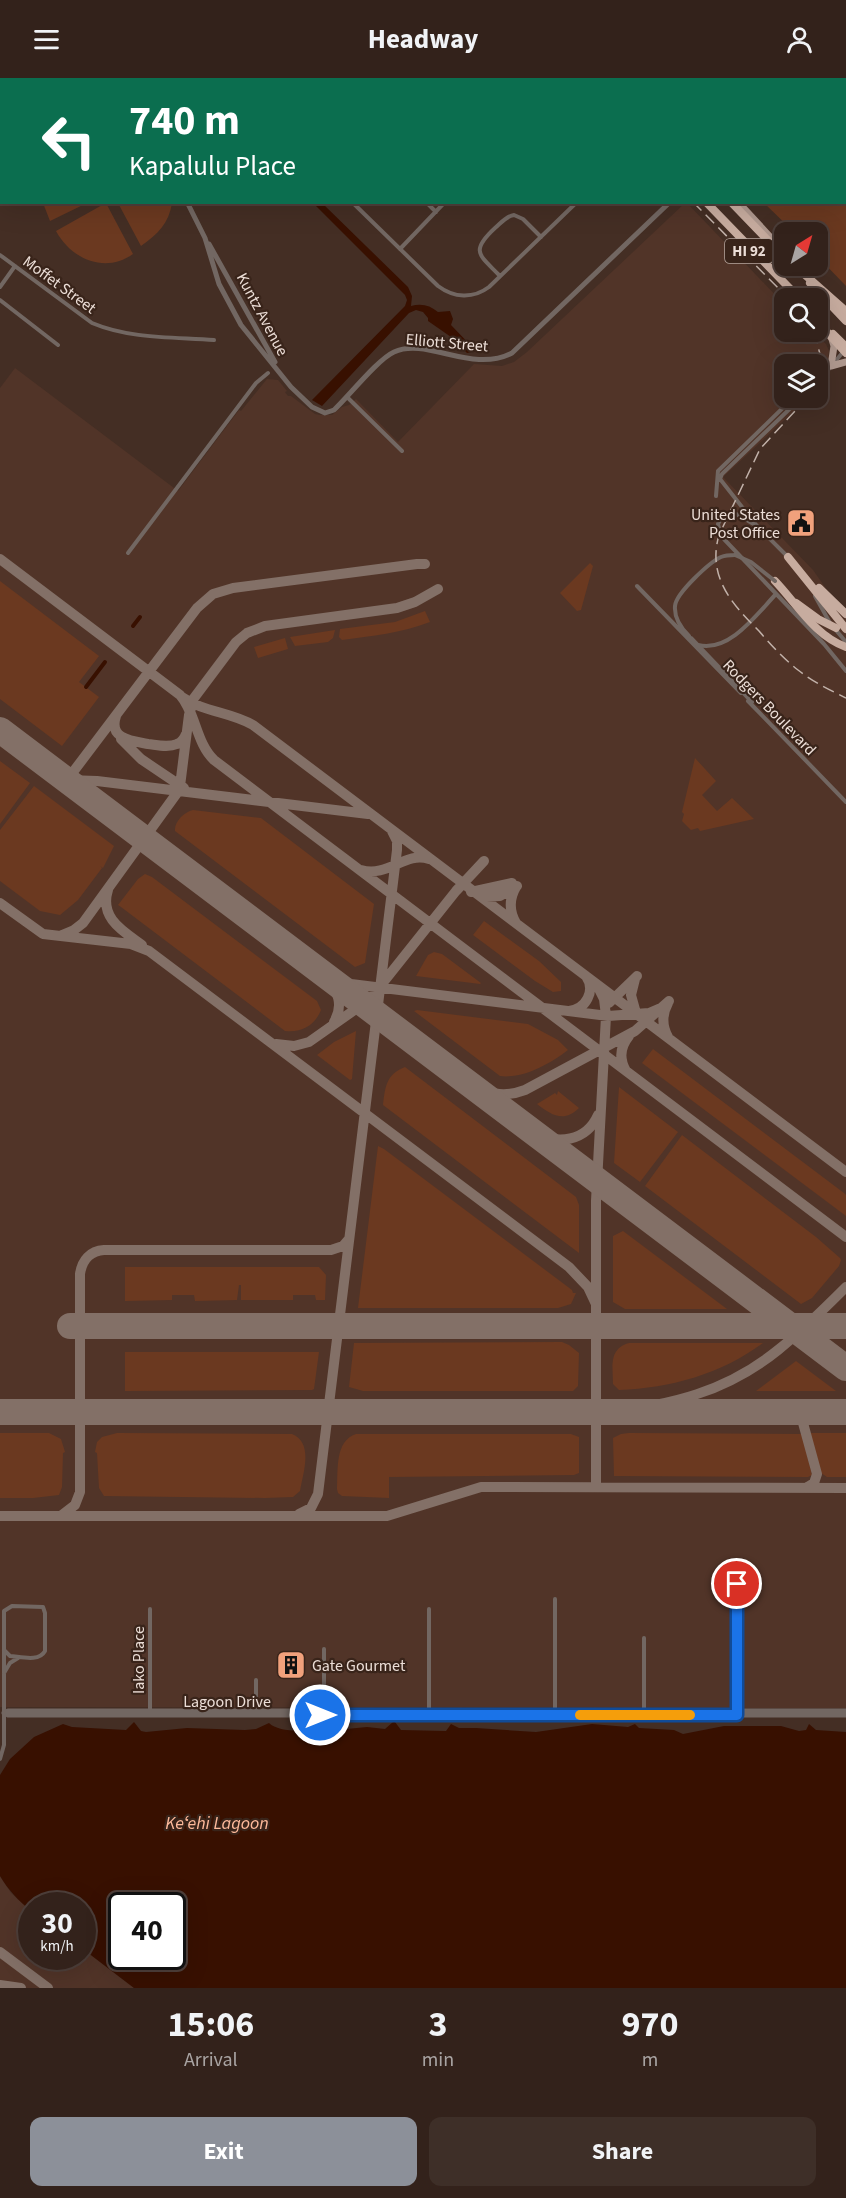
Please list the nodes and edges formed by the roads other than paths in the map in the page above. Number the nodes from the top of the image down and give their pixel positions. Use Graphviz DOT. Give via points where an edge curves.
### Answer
graph roads {
  1 [pos="188,204"];
  2 [pos="354,204"];
  3 [pos="428,204"];
  4 [pos="444,204"];
  5 [pos="574,204"];
  6 [pos="667,204"];
  7 [pos="706,204"];
  8 [pos="706,204"];
  9 [pos="733,204"];
  10 [pos="740,204"];
  11 [pos="436,212"];
  12 [pos="541,237"];
  13 [pos="205,238"];
  14 [pos="774,243"];
  15 [pos="774,245"];
  16 [pos="400,249"];
  17 [pos="0,255"];
  18 [pos="15,267"];
  19 [pos="500,276"];
  20 [pos="804,276"];
  21 [pos="805,276"];
  22 [pos="806,276"];
  23 [pos="0,287"];
  24 [pos="787,288"];
  25 [pos="788,288"];
  26 [pos="0,300"];
  27 [pos="846,311"];
  28 [pos="846,316"];
  29 [pos="846,321"];
  30 [pos="828,331"];
  31 [pos="828,332"];
  32 [pos="830,334"];
  33 [pos="214,340"];
  34 [pos="58,345"];
  35 [pos="846,350"];
  36 [pos="846,362"];
  37 [pos="831,366"];
  38 [pos="277,368"];
  39 [pos="828,369"];
  40 [pos="268,373"];
  41 [pos="347,398"];
  42 [pos="786,408"];
  43 [pos="786,408"];
  44 [pos="402,451"];
  45 [pos="728,461"];
  46 [pos="729,466"];
  47 [pos="716,496"];
  48 [pos="757,526"];
  49 [pos="128,553"];
  50 [pos="788,557"];
  51 [pos="775,581"];
  52 [pos="637,586"];
  53 [pos="776,594"];
  54 [pos="796,603"];
  55 [pos="846,614"];
  56 [pos="846,630"];
  57 [pos="846,642"];
  58 [pos="693,644"];
  59 [pos="846,647"];
  60 [pos="846,671"];
  61 [pos="846,801"];
  62 [pos="737,1584"];
  63 [pos="555,1599"];
  64 [pos="150,1609"];
  65 [pos="429,1609"];
  66 [pos="644,1638"];
  67 [pos="324,1649"];
  68 [pos="4,1650"];
  69 [pos="22,1657"];
  70 [pos="4,1673"];
  71 [pos="256,1680"];
  72 [pos="2,1713"];
  73 [pos="150,1713"];
  74 [pos="256,1713"];
  75 [pos="324,1713"];
  76 [pos="429,1713"];
  77 [pos="555,1713"];
  78 [pos="644,1713"];
  79 [pos="737,1713"];
  80 [pos="846,1713"];
  81 [pos="0,1759"];
  1 -- 13 [label="street, Kuntz Avenue"];
  2 -- 16 [label="street"];
  3 -- 11 [label="street"];
  4 -- 11 [label="street"];
  5 -- 12 [label="street"];
  6 -- 41 [label="street, Elliott Street" via="512,353 485,361 415,349 398,351 384,359"];
  7 -- 25 [label="highway"];
  8 -- 24 [label="main road, HI 92"];
  9 -- 15 [label="highway"];
  10 -- 14 [label="main road, HI 92"];
  11 -- 16 [label="street"];
  12 -- 19 [label="street"];
  12 -- 19 [label="street" via="522,217 514,215 483,239 480,254"];
  13 -- 38 [label="street, Kuntz Avenue"];
  13 -- 38 [label="street, Kuntz Avenue" via="219,284 241,325"];
  16 -- 19 [label="street" via="438,286 452,294 479,293"];
  17 -- 18 [label="street, Moffet Street"];
  18 -- 23 [label="street"];
  18 -- 33 [label="street, Moffet Street" via="92,323 108,330"];
  20 -- 29 [label="highway, bridge"];
  21 -- 28 [label="main road"];
  22 -- 27 [label="highway, bridge"];
  26 -- 34 [label="street"];
  30 -- 35 [label="highway, bridge"];
  31 -- 32 [label="main road"];
  32 -- 35 [label="main road"];
  32 -- 37 [label="main road" via="834,346"];
  35 -- 37 [label="street"];
  36 -- 37 [label="main road"];
  37 -- 39 [label="street"];
  38 -- 41 [label="street, Elliott Street" via="319,412 332,412"];
  40 -- 49 [label="street" via="255,383"];
  41 -- 44 [label="street"];
  42 -- 45 [label="street"];
  43 -- 46 [label="street"];
  45 -- 46 [label="street"];
  45 -- 47 [label="street" via="718,471"];
  46 -- 48 [label="street" via="721,482"];
  48 -- 50 [label="street"];
  48 -- 53 [label="street" via="730,512 718,524 721,536"];
  50 -- 55 [label="highway"];
  50 -- 56 [label="highway"];
  50 -- 57 [label="street"];
  51 -- 54 [label="highway"];
  51 -- 61 [label="street, bridge" via="745,558 721,557 681,593 675,606 677,620"];
  52 -- 58 [label="street, Rodgers Boulevard"];
  53 -- 58 [label="street" via="737,633 716,645"];
  53 -- 60 [label="street"];
  54 -- 56 [label="highway, bridge" via="818,619"];
  54 -- 59 [label="highway, bridge" via="819,631"];
  58 -- 61 [label="street, Rodgers Boulevard"];
  62 -- 79 [label="street"];
  63 -- 77 [label="street"];
  64 -- 73 [label="street, Iako Place"];
  65 -- 76 [label="street"];
  66 -- 78 [label="street"];
  67 -- 75 [label="street"];
  68 -- 69 [label="street" via="8,1656"];
  68 -- 69 [label="street" via="6,1608 41,1606 45,1613 45,1653 38,1658"];
  68 -- 70 [label="street"];
  69 -- 70 [label="street" via="10,1663"];
  70 -- 72 [label="street"];
  71 -- 74 [label="street"];
  72 -- 73 [label="street, Lagoon Drive"];
  72 -- 81 [label="street" via="4,1748"];
  73 -- 74 [label="street, Lagoon Drive"];
  74 -- 75 [label="street, Lagoon Drive"];
  75 -- 76 [label="street, Lagoon Drive"];
  76 -- 77 [label="street, Lagoon Drive"];
  77 -- 78 [label="street, Lagoon Drive"];
  78 -- 79 [label="street, Lagoon Drive"];
  79 -- 80 [label="street, Lagoon Drive"];
}
